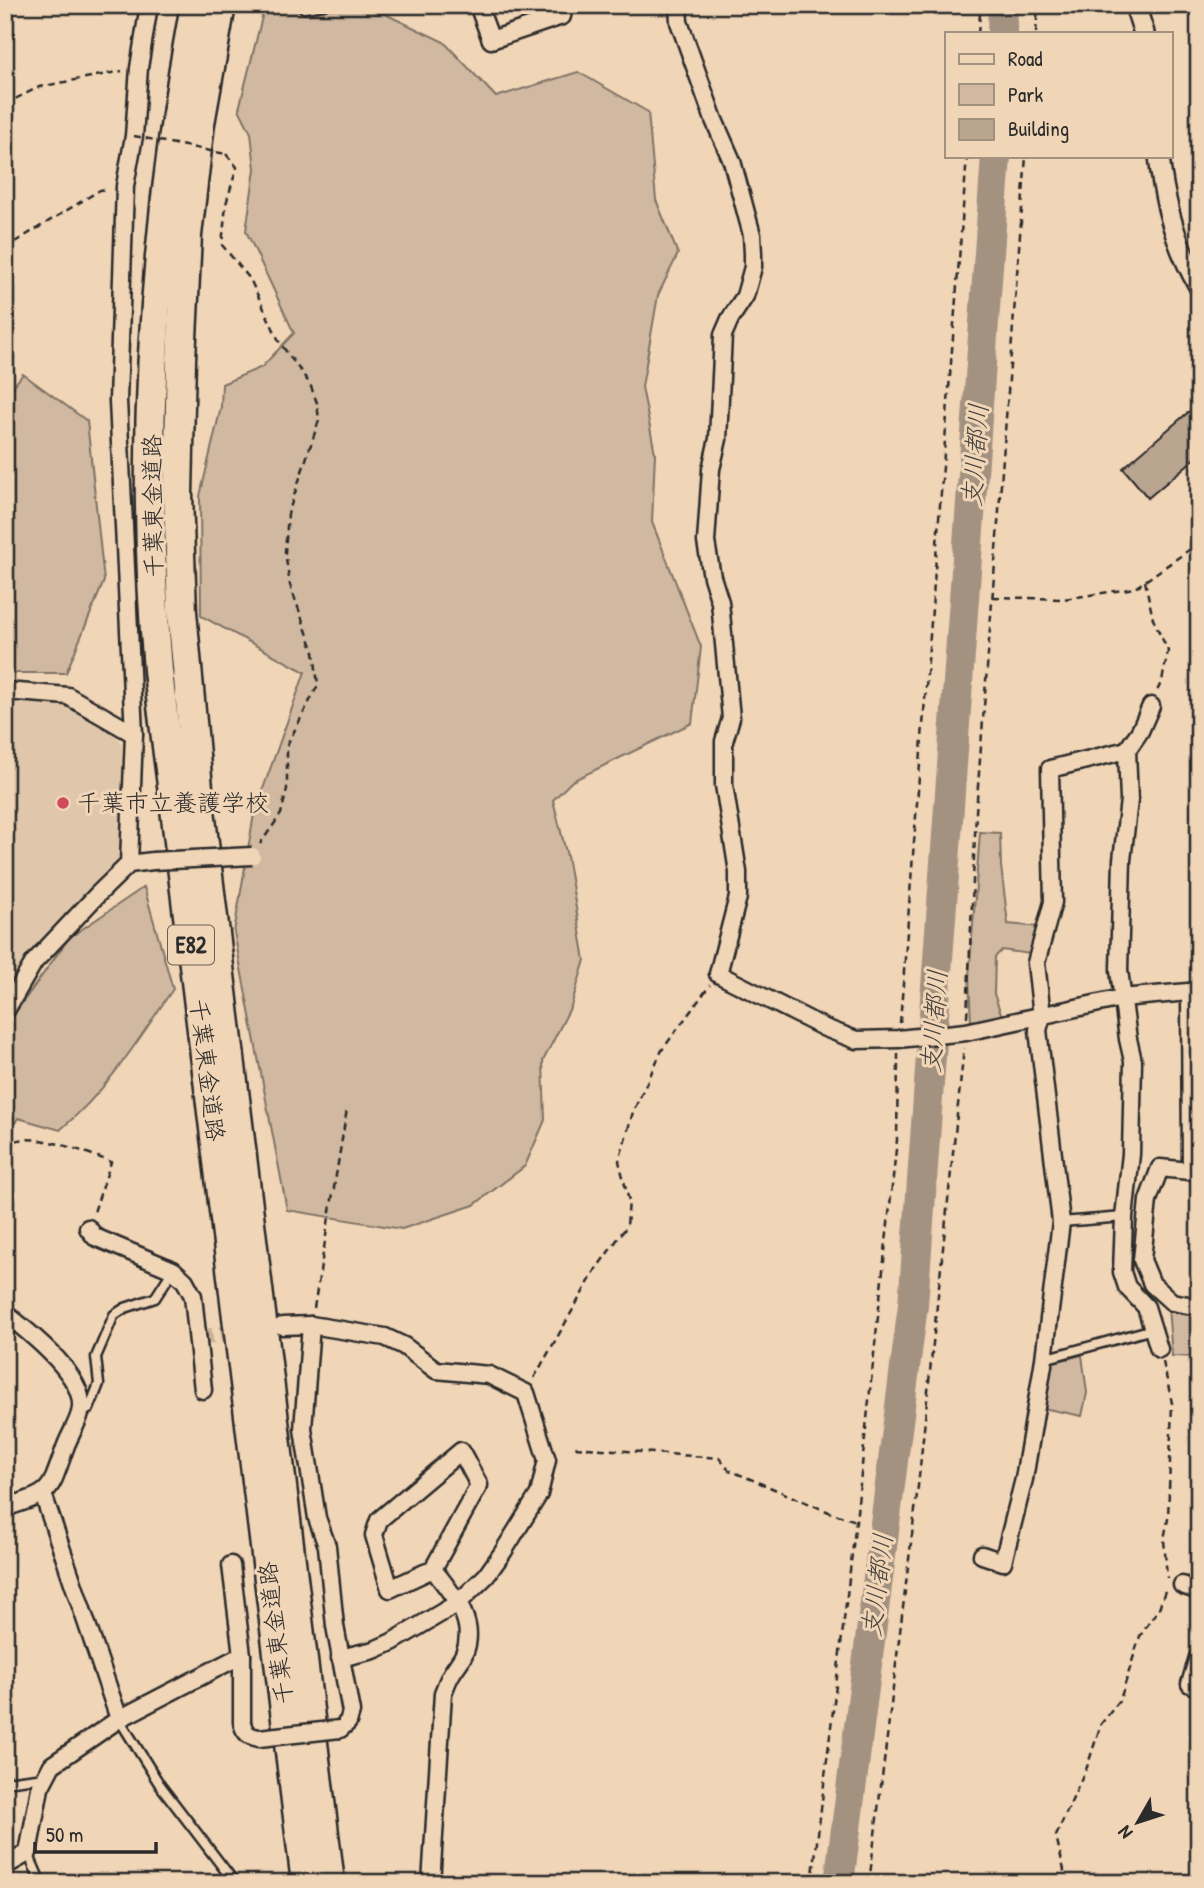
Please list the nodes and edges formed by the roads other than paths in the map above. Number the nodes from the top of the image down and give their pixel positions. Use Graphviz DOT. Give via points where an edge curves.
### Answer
graph roads {
  1 [pos="149,5"];
  2 [pos="195,5"];
  3 [pos="220,5"];
  4 [pos="324,5"];
  5 [pos="478,5"];
  6 [pos="564,5"];
  7 [pos="678,5"];
  8 [pos="1135,5"];
  9 [pos="304,8"];
  10 [pos="1144,32"];
  11 [pos="1159,158"];
  12 [pos="1199,286"];
  13 [pos="5,691"];
  14 [pos="1151,706"];
  15 [pos="134,734"];
  16 [pos="1127,750"];
  17 [pos="252,856"];
  18 [pos="129,864"];
  19 [pos="1194,992"];
  20 [pos="1122,998"];
  21 [pos="5,1012"];
  22 [pos="1042,1016"];
  23 [pos="1195,1071"];
  24 [pos="1195,1172"];
  25 [pos="1124,1217"];
  26 [pos="1061,1222"];
  27 [pos="88,1228"];
  28 [pos="173,1270"];
  29 [pos="1199,1307"];
  30 [pos="5,1313"];
  31 [pos="312,1325"];
  32 [pos="282,1326"];
  33 [pos="1153,1329"];
  34 [pos="1159,1349"];
  35 [pos="1044,1359"];
  36 [pos="203,1390"];
  37 [pos="80,1413"];
  38 [pos="43,1494"];
  39 [pos="5,1508"];
  40 [pos="982,1556"];
  41 [pos="231,1564"];
  42 [pos="433,1569"];
  43 [pos="1182,1585"];
  44 [pos="1199,1591"];
  45 [pos="458,1603"];
  46 [pos="1199,1654"];
  47 [pos="242,1655"];
  48 [pos="340,1658"];
  49 [pos="1199,1688"];
  50 [pos="119,1719"];
  51 [pos="45,1777"];
  52 [pos="5,1782"];
  53 [pos="28,1853"];
  54 [pos="5,1866"];
  55 [pos="41,1883"];
  56 [pos="235,1883"];
  57 [pos="306,1883"];
  58 [pos="330,1883"];
  59 [pos="431,1883"];
  1 -- 15 [label="street" via="125,186 118,401"];
  2 -- 57 [label="highway, 千葉東金道路 / E82" via="169,167 156,303 150,457 158,670"];
  3 -- 58 [label="highway, 千葉東金道路 / E82" via="187,235 178,494 182,612 201,824"];
  4 -- 9 [label="lane"];
  5 -- 6 [label="street" via="491,40 562,16"];
  7 -- 22 [label="street" via="679,22 732,161 753,254 745,296 723,335 718,439 706,542 720,602 731,718 724,741 724,785 738,872 738,897 718,974 856,1040 966,1032"];
  8 -- 10 [label="street"];
  11 -- 12 [label="street" via="1168,214"];
  13 -- 15 [label="street" via="68,696"];
  14 -- 16 [label="street"];
  15 -- 18 [label="street"];
  16 -- 20 [label="street" via="1129,800 1119,970"];
  16 -- 22 [label="street" via="1051,769 1053,902 1036,963"];
  17 -- 18 [label="street, bridge"];
  18 -- 21 [label="street" via="34,962"];
  19 -- 20 [label="street"];
  19 -- 23 [label="street"];
  20 -- 22 [label="street"];
  20 -- 25 [label="street" via="1133,1061"];
  22 -- 26 [label="street" via="1038,1030"];
  23 -- 24 [label="street"];
  24 -- 29 [label="street" via="1160,1168 1148,1200 1142,1260 1152,1283 1172,1302"];
  25 -- 26 [label="lane"];
  25 -- 33 [label="street" via="1122,1272 1127,1287 1146,1307"];
  26 -- 35 [label="street"];
  27 -- 28 [label="street" via="94,1237"];
  28 -- 36 [label="street" via="193,1296"];
  28 -- 37 [label="lane" via="155,1298 114,1315 96,1357 99,1384 89,1409"];
  30 -- 37 [label="street" via="38,1338 75,1382"];
  31 -- 32 [label="street"];
  31 -- 45 [label="street" via="386,1337 436,1370 489,1375 526,1393 547,1460 541,1487 486,1576"];
  31 -- 48 [label="street" via="303,1429 317,1518 327,1546"];
  33 -- 34 [label="street"];
  33 -- 35 [label="lane"];
  35 -- 40 [label="street" via="1024,1479 1003,1562"];
  37 -- 38 [label="street" via="51,1487"];
  38 -- 39 [label="street"];
  38 -- 50 [label="street"];
  41 -- 47 [label="street"];
  42 -- 42 [label="street" via="479,1485 461,1451 379,1520 374,1535 390,1589"];
  42 -- 45 [label="street"];
  43 -- 44 [label="street"];
  45 -- 48 [label="street" via="392,1642"];
  45 -- 59 [label="street" via="468,1624 468,1640 443,1693"];
  46 -- 49 [label="street" via="1190,1684"];
  47 -- 48 [label="street, bridge" via="242,1723 244,1732 259,1738 340,1729 348,1722 351,1712"];
  47 -- 50 [label="street"];
  50 -- 51 [label="street" via="52,1765"];
  50 -- 56 [label="lane" via="160,1785"];
  51 -- 52 [label="lane"];
  51 -- 53 [label="street"];
  53 -- 54 [label="street"];
  53 -- 55 [label="lane"];
}
